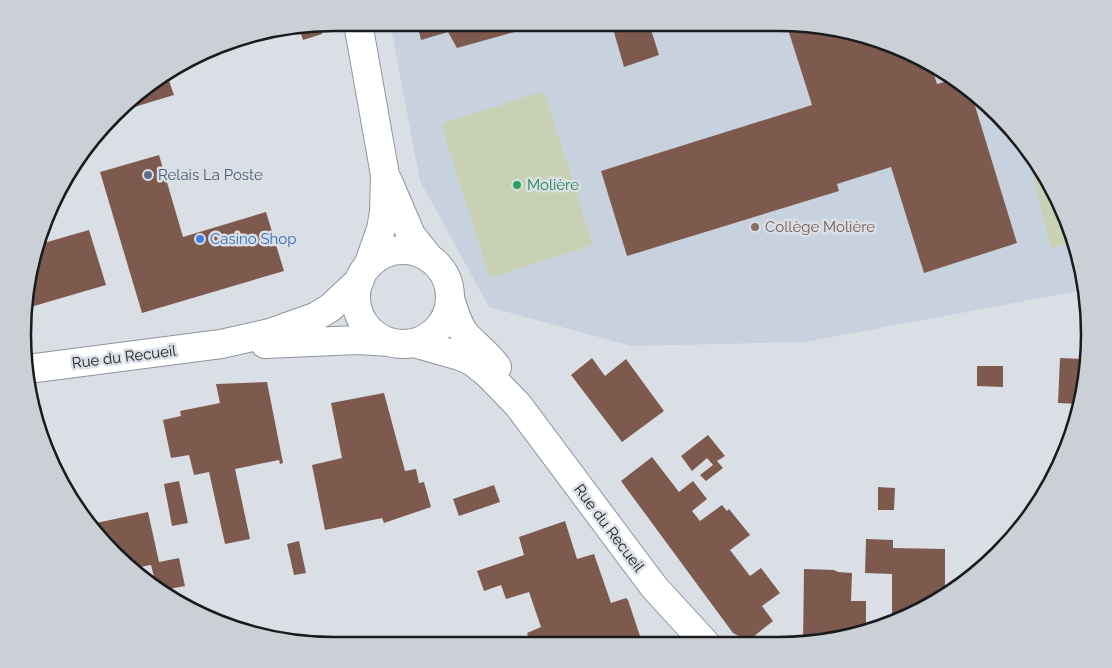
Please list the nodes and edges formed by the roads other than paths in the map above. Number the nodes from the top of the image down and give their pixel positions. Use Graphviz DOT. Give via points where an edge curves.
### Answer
graph roads {
  1 [pos="360,31"];
  2 [pos="385,175"];
  3 [pos="430,259"];
  4 [pos="364,273"];
  5 [pos="450,298"];
  6 [pos="402,342"];
  7 [pos="220,344"];
  8 [pos="33,368"];
  9 [pos="518,406"];
  10 [pos="700,637"];
  1 -- 2 [label="street"];
  2 -- 3 [label="street" via="411,234"];
  2 -- 4 [label="street" via="381,229"];
  3 -- 4 [label="street" via="417,252 402,250 380,256"];
  3 -- 5 [label="street" via="445,276"];
  4 -- 6 [label="street" via="357,295 361,317 376,335"];
  4 -- 7 [label="street, Rue du Recueil" via="334,305 315,317 270,333"];
  5 -- 6 [label="street" via="447,313 439,327 428,336"];
  5 -- 9 [label="street, Rue du Recueil" via="456,319 465,334 489,356"];
  6 -- 7 [label="street, Rue du Recueil"];
  6 -- 9 [label="street, Rue du Recueil" via="442,350 473,362"];
  7 -- 8 [label="street, Rue du Recueil"];
  9 -- 10 [label="street, Rue du Recueil" via="654,586"];
}
